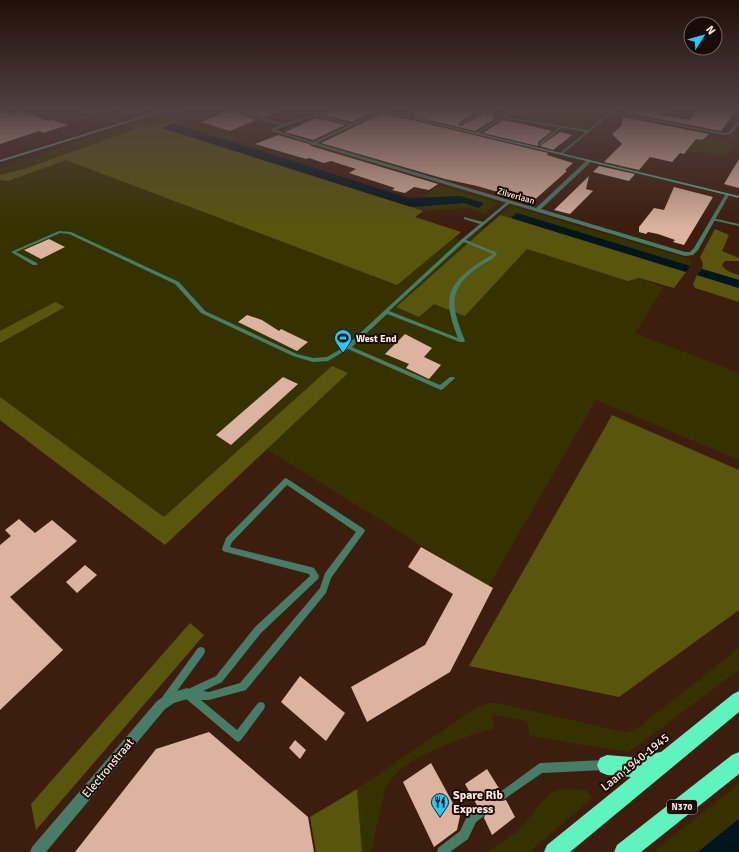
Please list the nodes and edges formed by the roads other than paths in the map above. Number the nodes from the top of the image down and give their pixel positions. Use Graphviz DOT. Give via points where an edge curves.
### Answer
graph roads {
  1 [pos="39,150"];
  2 [pos="331,150"];
  3 [pos="543,150"];
  4 [pos="566,150"];
  5 [pos="29,153"];
  6 [pos="561,154"];
  7 [pos="0,161"];
  8 [pos="589,161"];
  9 [pos="0,164"];
  10 [pos="727,195"];
  11 [pos="739,197"];
  12 [pos="508,202"];
  13 [pos="537,210"];
  14 [pos="465,218"];
  15 [pos="713,219"];
  16 [pos="482,223"];
  17 [pos="739,225"];
  18 [pos="463,240"];
  19 [pos="34,264"];
  20 [pos="387,312"];
  21 [pos="348,347"];
  22 [pos="452,378"];
  23 [pos="201,651"];
  24 [pos="187,694"];
  25 [pos="739,700"];
  26 [pos="161,705"];
  27 [pos="261,706"];
  28 [pos="667,760"];
  29 [pos="739,762"];
  30 [pos="607,765"];
  31 [pos="503,795"];
  32 [pos="480,812"];
  33 [pos="37,852"];
  34 [pos="442,852"];
  35 [pos="554,852"];
  36 [pos="624,852"];
  1 -- 5 [label="street"];
  2 -- 12 [label="street, Zilverlaan"];
  3 -- 6 [label="street"];
  4 -- 6 [label="street"];
  5 -- 7 [label="street"];
  5 -- 9 [label="street"];
  6 -- 8 [label="street"];
  8 -- 10 [label="street"];
  8 -- 13 [label="street"];
  10 -- 11 [label="street"];
  10 -- 15 [label="street, Zilverlaan"];
  12 -- 13 [label="street, Zilverlaan"];
  12 -- 16 [label="lane"];
  13 -- 15 [label="street, Zilverlaan" via="685,254 694,252"];
  14 -- 16 [label="lane"];
  15 -- 17 [label="lane"];
  16 -- 18 [label="lane"];
  18 -- 20 [label="lane"];
  18 -- 20 [label="lane" via="495,253 472,269 452,296 455,322 462,341"];
  19 -- 21 [label="lane" via="13,252 60,232 70,232 177,283 203,312 295,355 313,360 328,359"];
  20 -- 21 [label="lane"];
  21 -- 22 [label="lane" via="441,388"];
  23 -- 26 [label="lane"];
  24 -- 24 [label="lane" via="209,696 243,687 323,590 328,576 361,531 286,481 229,540 226,549 311,570 315,576 258,630 219,679"];
  24 -- 26 [label="street, Electronstraat" via="172,698"];
  24 -- 27 [label="lane" via="238,737"];
  25 -- 28 [label="highway, Laan 1940-1945"];
  26 -- 33 [label="street, Electronstraat"];
  28 -- 30 [label="highway" via="631,768"];
  28 -- 35 [label="highway, Laan 1940-1945"];
  29 -- 36 [label="highway, N370"];
  30 -- 31 [label="lane" via="540,768"];
  32 -- 34 [label="lane" via="472,818 464,835"];
}
